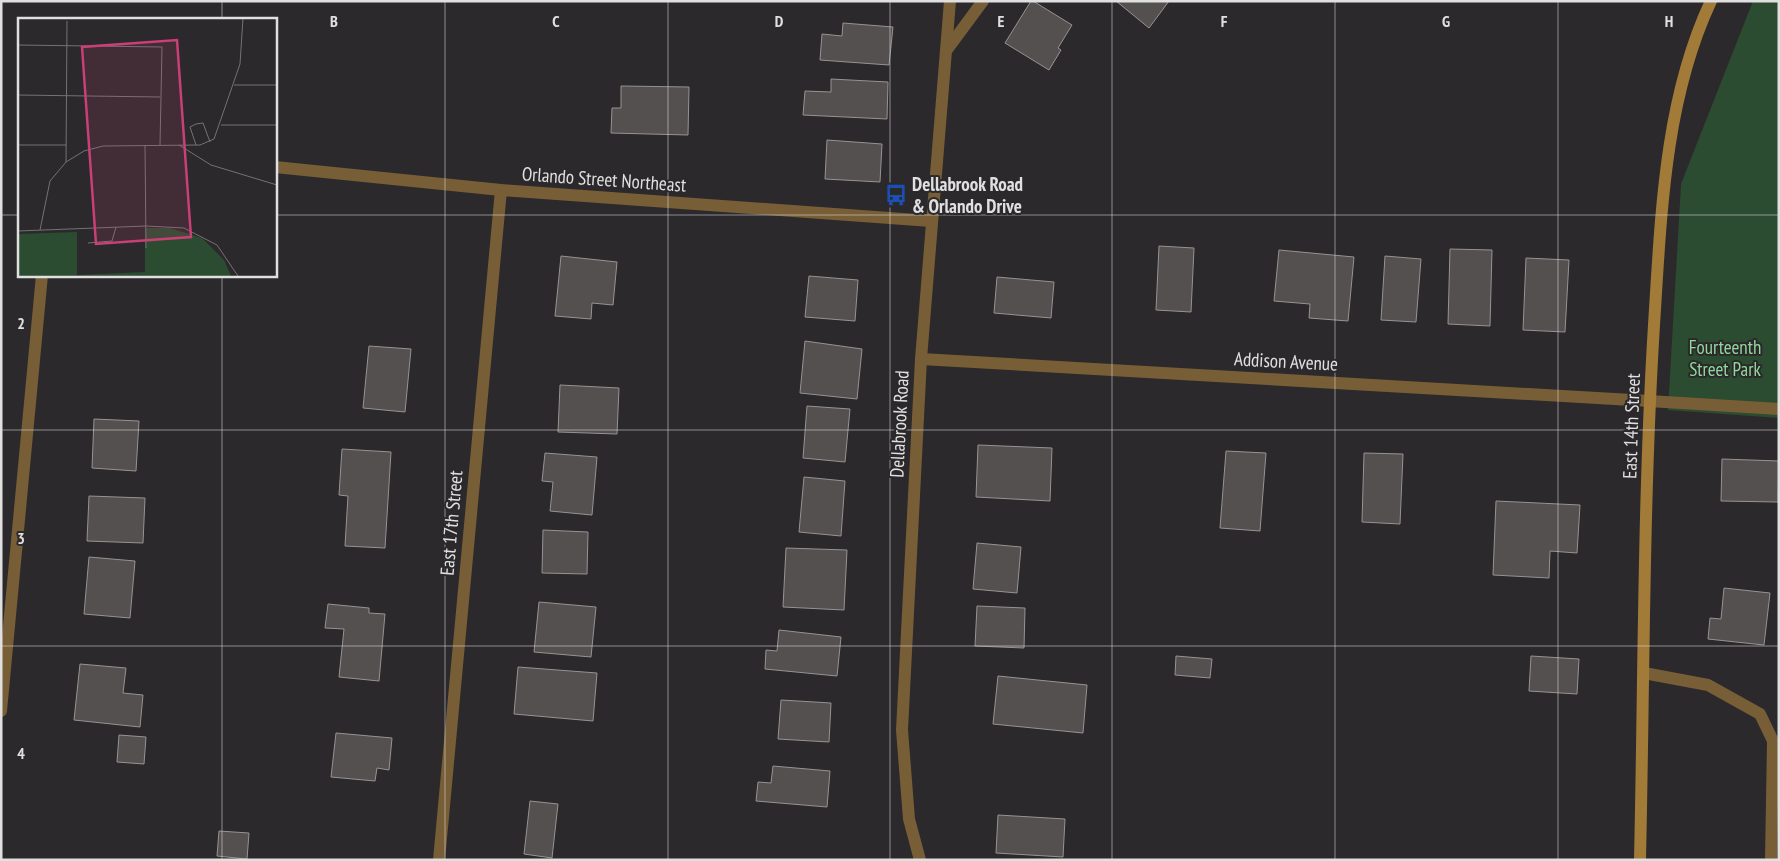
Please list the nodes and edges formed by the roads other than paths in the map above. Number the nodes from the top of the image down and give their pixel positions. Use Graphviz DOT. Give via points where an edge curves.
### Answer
graph roads {
  1 [pos="950,1"];
  2 [pos="983,1"];
  3 [pos="1711,1"];
  4 [pos="946,51"];
  5 [pos="276,167"];
  6 [pos="501,190"];
  7 [pos="931,221"];
  8 [pos="42,276"];
  9 [pos="921,359"];
  10 [pos="1649,400"];
  11 [pos="1779,409"];
  12 [pos="1644,672"];
  13 [pos="1,711"];
  14 [pos="439,860"];
  15 [pos="920,860"];
  16 [pos="1640,860"];
  17 [pos="1771,860"];
  1 -- 4 [label="street, Dellabrook Road"];
  2 -- 4 [label="street"];
  3 -- 10 [label="main road, East 14th Street" via="1690,57 1676,112 1664,188"];
  4 -- 7 [label="street, Dellabrook Road"];
  5 -- 6 [label="street, Orlando Street Northeast"];
  6 -- 7 [label="street, Orlando Street Northeast"];
  6 -- 14 [label="street, East 17th Street"];
  7 -- 9 [label="street, Dellabrook Road"];
  8 -- 13 [label="street"];
  9 -- 10 [label="street, Addison Avenue"];
  9 -- 15 [label="street, Dellabrook Road" via="902,730 909,819"];
  10 -- 11 [label="street, Addison Avenue"];
  10 -- 12 [label="main road, East 14th Street"];
  12 -- 16 [label="main road, East 14th Street"];
  12 -- 17 [label="street" via="1708,685 1760,714 1773,741"];
}
